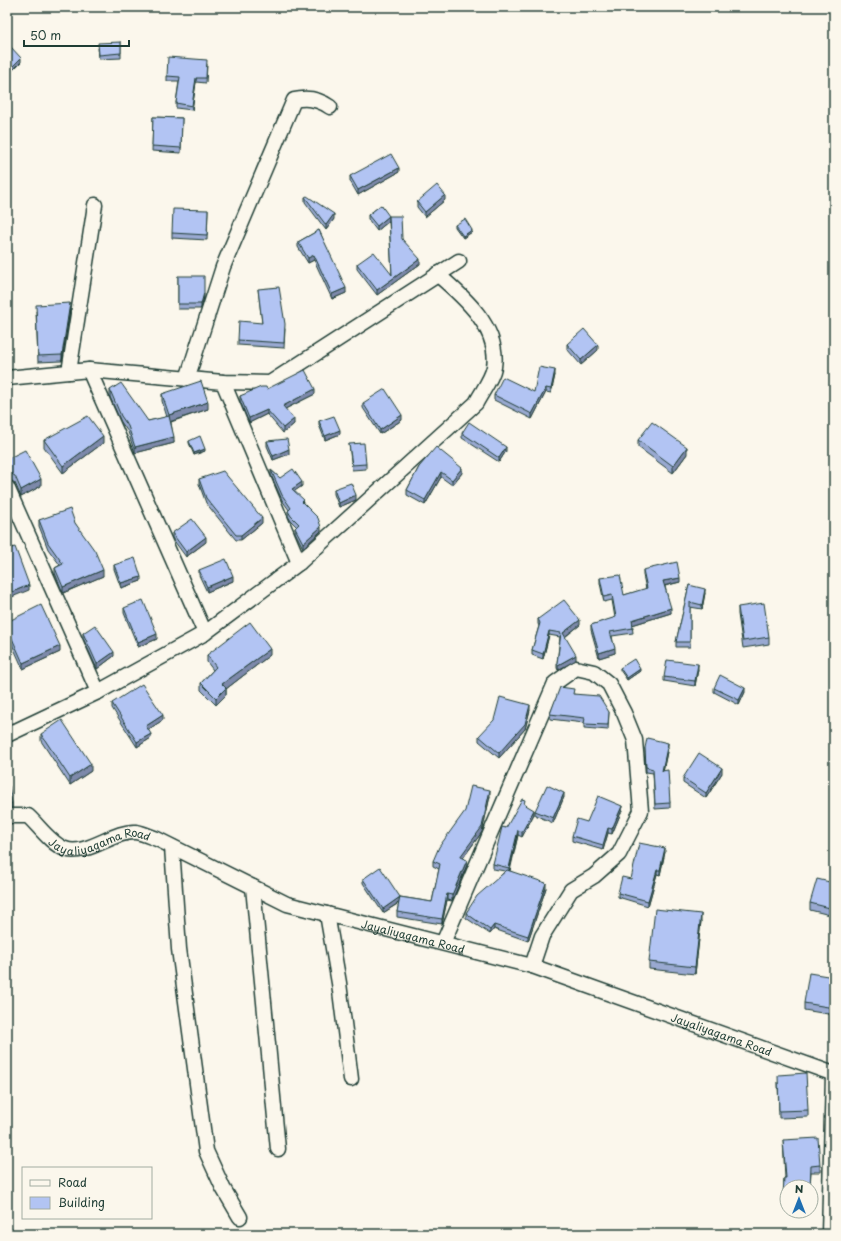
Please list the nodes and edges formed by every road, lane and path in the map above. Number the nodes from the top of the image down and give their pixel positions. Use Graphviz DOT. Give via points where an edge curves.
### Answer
graph roads {
  1 [pos="330,107"];
  2 [pos="95,205"];
  3 [pos="459,261"];
  4 [pos="437,274"];
  5 [pos="89,370"];
  6 [pos="70,372"];
  7 [pos="7,378"];
  8 [pos="187,379"];
  9 [pos="223,382"];
  10 [pos="7,487"];
  11 [pos="299,563"];
  12 [pos="205,633"];
  13 [pos="98,692"];
  14 [pos="7,735"];
  15 [pos="7,816"];
  16 [pos="172,847"];
  17 [pos="253,887"];
  18 [pos="327,914"];
  19 [pos="443,943"];
  20 [pos="532,966"];
  21 [pos="833,1074"];
  22 [pos="351,1079"];
  23 [pos="278,1149"];
  24 [pos="832,1179"];
  25 [pos="240,1217"];
  26 [pos="829,1234"];
  1 -- 8 [label="street" via="322,101 304,98 294,100 223,266"];
  2 -- 6 [label="street"];
  3 -- 4 [label="street"];
  4 -- 9 [label="street" via="270,383"];
  4 -- 11 [label="street" via="466,299 489,331 495,356 493,369 476,403"];
  5 -- 6 [label="street"];
  5 -- 8 [label="street"];
  5 -- 12 [label="street"];
  6 -- 7 [label="street"];
  8 -- 9 [label="street"];
  9 -- 11 [label="street"];
  10 -- 13 [label="street"];
  11 -- 12 [label="street"];
  12 -- 13 [label="street"];
  13 -- 14 [label="street"];
  15 -- 16 [label="street, Jayaliyagama Road" via="28,816 56,844 66,850 82,849 136,832"];
  16 -- 17 [label="street, Jayaliyagama Road"];
  16 -- 25 [label="street" via="179,949 206,1151 222,1188"];
  17 -- 18 [label="street, Jayaliyagama Road" via="287,904"];
  17 -- 23 [label="street"];
  18 -- 19 [label="street, Jayaliyagama Road"];
  18 -- 22 [label="street"];
  19 -- 20 [label="street, Jayaliyagama Road"];
  19 -- 20 [label="street" via="555,683 576,668 594,672 609,684 635,740 641,811 619,854 594,876 571,890 542,936"];
  20 -- 21 [label="street, Jayaliyagama Road"];
  21 -- 24 [label="street"];
  24 -- 26 [label="street"];
}
